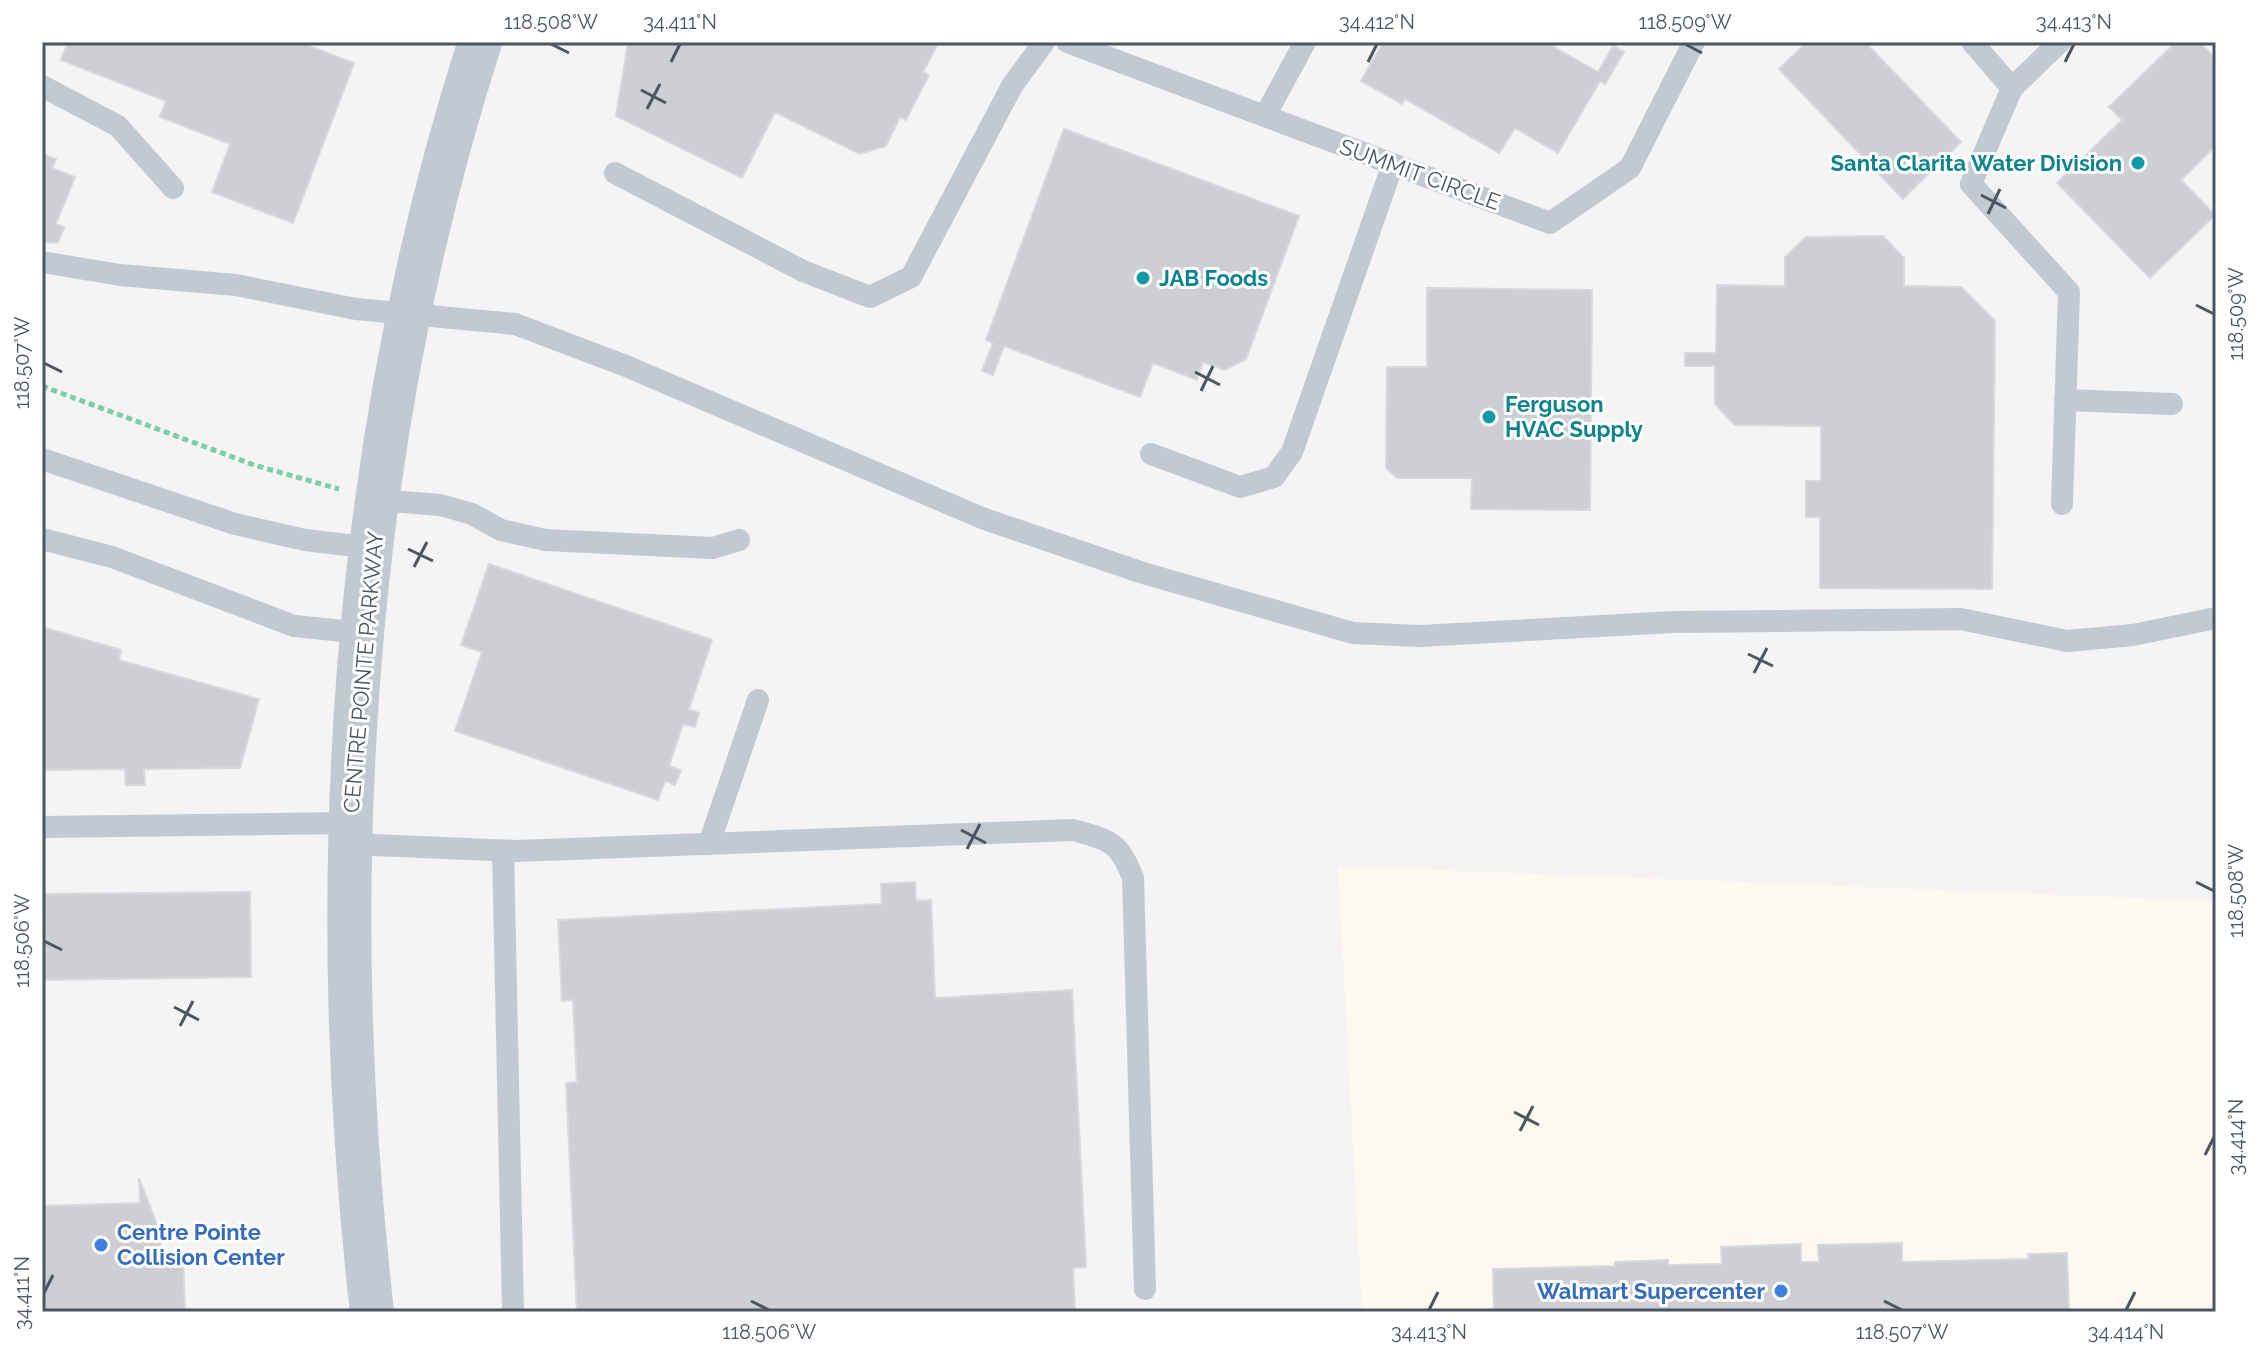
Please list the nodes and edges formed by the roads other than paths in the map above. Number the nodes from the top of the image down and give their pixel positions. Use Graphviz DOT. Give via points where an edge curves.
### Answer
graph roads {
  1 [pos="480,42"];
  2 [pos="1044,42"];
  3 [pos="1067,42"];
  4 [pos="1305,42"];
  5 [pos="1694,42"];
  6 [pos="1972,42"];
  7 [pos="2060,42"];
  8 [pos="42,86"];
  9 [pos="2012,88"];
  10 [pos="1265,116"];
  11 [pos="1393,164"];
  12 [pos="615,173"];
  13 [pos="173,188"];
  14 [pos="42,262"];
  15 [pos="411,314"];
  16 [pos="2065,400"];
  17 [pos="2172,404"];
  18 [pos="1151,454"];
  19 [pos="42,459"];
  20 [pos="379,500"];
  21 [pos="2062,504"];
  22 [pos="42,539"];
  23 [pos="739,540"];
  24 [pos="372,548"];
  25 [pos="2216,618"];
  26 [pos="363,633"];
  27 [pos="758,700"];
  28 [pos="42,827"];
  29 [pos="350,834"];
  30 [pos="709,844"];
  31 [pos="503,851"];
  32 [pos="1145,1289"];
  33 [pos="372,1312"];
  34 [pos="513,1312"];
  1 -- 15 [label="street, CENTRE POINTE PARKWAY"];
  2 -- 12 [label="lane" via="1012,86 911,277 870,297 803,271"];
  3 -- 10 [label="lane, SUMMIT CIRCLE"];
  4 -- 10 [label="lane"];
  5 -- 11 [label="lane, SUMMIT CIRCLE" via="1630,168 1550,223"];
  6 -- 9 [label="lane"];
  7 -- 9 [label="lane"];
  8 -- 13 [label="lane" via="118,126"];
  9 -- 16 [label="lane" via="1971,184 2069,292"];
  10 -- 11 [label="lane, SUMMIT CIRCLE"];
  11 -- 18 [label="lane" via="1292,452 1274,477 1240,487"];
  14 -- 15 [label="lane" via="236,285 356,309"];
  15 -- 20 [label="street, CENTRE POINTE PARKWAY"];
  15 -- 25 [label="lane" via="515,324 982,518 1143,573 1353,633 1420,636 1674,622 1961,619 2067,641 2133,635"];
  16 -- 17 [label="lane"];
  16 -- 21 [label="lane"];
  19 -- 24 [label="lane" via="235,524"];
  20 -- 23 [label="lane" via="440,505 501,530 545,540 713,548"];
  20 -- 24 [label="street, CENTRE POINTE PARKWAY"];
  22 -- 26 [label="lane" via="112,557 294,626"];
  24 -- 26 [label="street, CENTRE POINTE PARKWAY"];
  26 -- 29 [label="street, CENTRE POINTE PARKWAY"];
  27 -- 30 [label="lane"];
  28 -- 29 [label="lane"];
  29 -- 31 [label="lane"];
  29 -- 33 [label="street, CENTRE POINTE PARKWAY" via="354,1132"];
  30 -- 31 [label="lane"];
  30 -- 32 [label="lane" via="1073,830 1102,838 1123,852 1133,878"];
  31 -- 34 [label="lane"];
}
